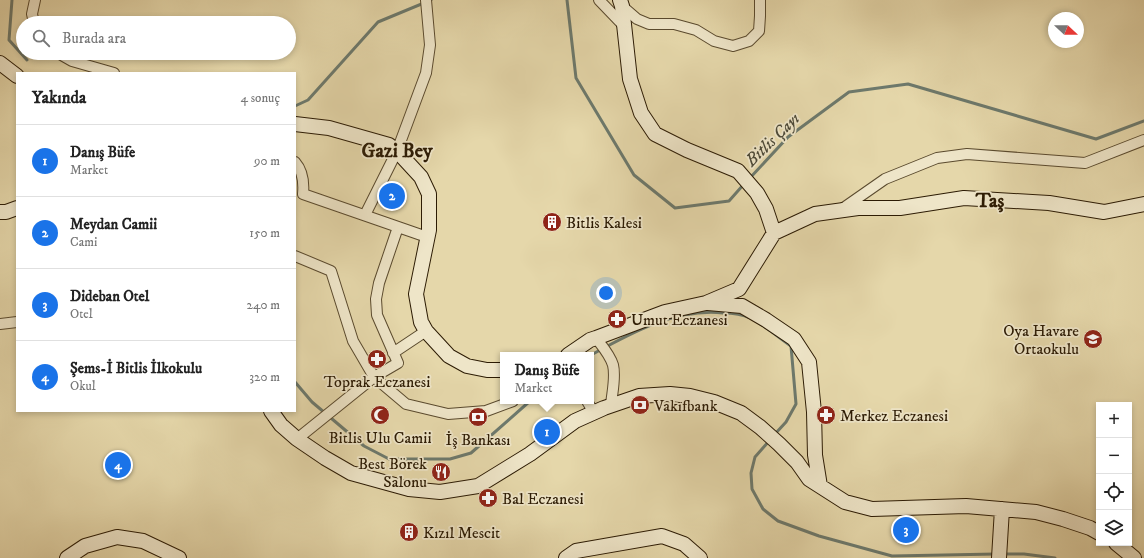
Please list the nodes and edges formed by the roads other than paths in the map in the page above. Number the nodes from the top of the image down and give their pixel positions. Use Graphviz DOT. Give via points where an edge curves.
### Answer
graph roads {
  1 [pos="35,0"];
  2 [pos="426,0"];
  3 [pos="599,0"];
  4 [pos="760,0"];
  5 [pos="621,3"];
  6 [pos="32,16"];
  7 [pos="624,26"];
  8 [pos="70,60"];
  9 [pos="0,63"];
  10 [pos="110,72"];
  11 [pos="16,75"];
  12 [pos="296,124"];
  13 [pos="1144,140"];
  14 [pos="397,151"];
  15 [pos="296,163"];
  16 [pos="1144,204"];
  17 [pos="16,208"];
  18 [pos="840,210"];
  19 [pos="0,212"];
  20 [pos="365,216"];
  21 [pos="398,227"];
  22 [pos="774,233"];
  23 [pos="427,238"];
  24 [pos="296,256"];
  25 [pos="706,303"];
  26 [pos="16,322"];
  27 [pos="0,324"];
  28 [pos="426,331"];
  29 [pos="598,340"];
  30 [pos="572,352"];
  31 [pos="393,353"];
  32 [pos="500,370"];
  33 [pos="374,377"];
  34 [pos="505,404"];
  35 [pos="611,405"];
  36 [pos="591,407"];
  37 [pos="272,412"];
  38 [pos="297,439"];
  39 [pos="820,486"];
  40 [pos="1002,509"];
  41 [pos="1096,531"];
  42 [pos="1120,546"];
  43 [pos="999,553"];
  44 [pos="67,558"];
  45 [pos="179,558"];
  46 [pos="566,558"];
  47 [pos="700,558"];
  48 [pos="1134,558"];
  1 -- 6 [label="street"];
  2 -- 14 [label="street" via="430,45 426,73"];
  3 -- 7 [label="street"];
  4 -- 5 [label="street" via="759,31 749,41 733,46 714,40 696,30 674,24 648,24 637,19"];
  5 -- 7 [label="street"];
  7 -- 22 [label="street" via="630,79 641,113 655,134 738,171 757,193 766,209"];
  8 -- 10 [label="street"];
  9 -- 11 [label="street"];
  12 -- 14 [label="street" via="329,128 389,145"];
  13 -- 18 [label="street" via="1085,163 967,154 937,158 885,179"];
  14 -- 20 [label="street"];
  14 -- 23 [label="street" via="421,177 429,194"];
  15 -- 20 [label="street" via="304,183 302,194"];
  16 -- 18 [label="street" via="1104,212 1049,202 964,198 900,208"];
  17 -- 19 [label="street"];
  18 -- 22 [label="street" via="814,214"];
  20 -- 21 [label="street"];
  21 -- 23 [label="street"];
  21 -- 31 [label="street" via="379,282 376,299 377,315"];
  22 -- 25 [label="street" via="739,289"];
  23 -- 28 [label="street" via="416,294 421,322"];
  24 -- 33 [label="street" via="331,271 352,341"];
  25 -- 29 [label="street" via="665,312"];
  25 -- 39 [label="street" via="742,306 794,339 809,362 815,455"];
  26 -- 27 [label="street"];
  28 -- 31 [label="street"];
  28 -- 32 [label="street" via="449,356 467,366"];
  29 -- 30 [label="street" via="590,340"];
  29 -- 35 [label="street" via="613,366"];
  31 -- 33 [label="street" via="398,363"];
  33 -- 34 [label="street" via="406,404 448,414 486,411"];
  33 -- 38 [label="street"];
  35 -- 36 [label="street"];
  35 -- 39 [label="street" via="639,396 670,394 690,396 730,408 760,427 797,462 809,479"];
  36 -- 38 [label="street" via="530,454 478,486 440,492 409,490 351,473"];
  37 -- 38 [label="street" via="281,426"];
  39 -- 40 [label="street" via="845,502 872,509 966,506"];
  40 -- 41 [label="street" via="1036,512"];
  40 -- 43 [label="street"];
  42 -- 48 [label="street"];
  44 -- 45 [label="street" via="85,546 117,537 143,541"];
  46 -- 47 [label="street" via="576,551 662,536 684,544"];
}
